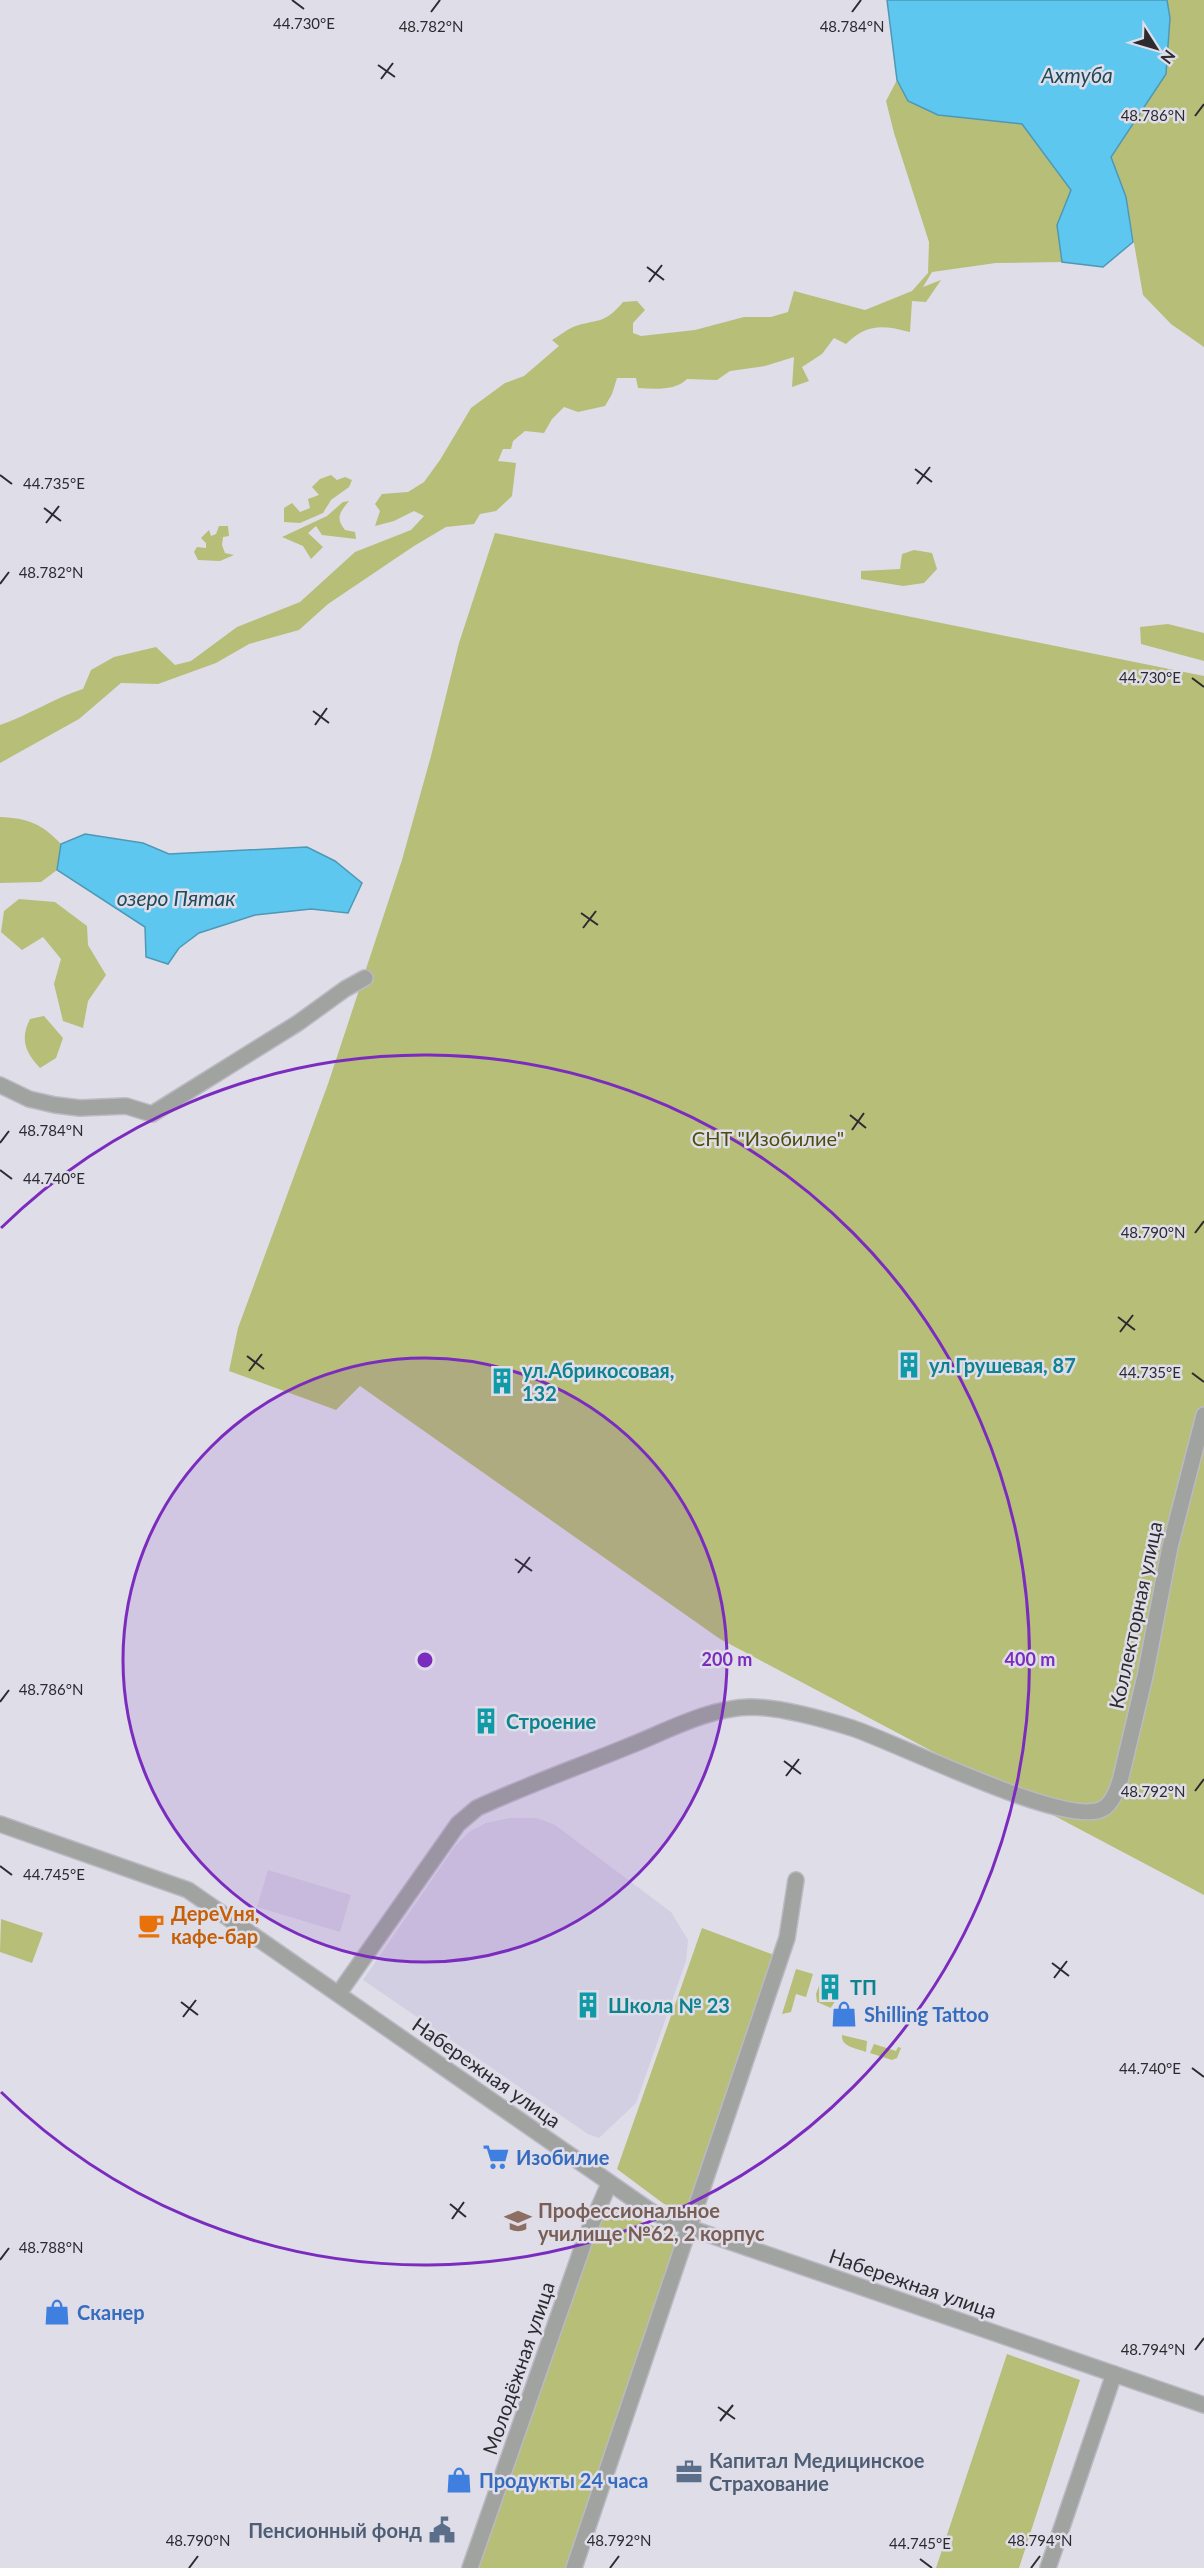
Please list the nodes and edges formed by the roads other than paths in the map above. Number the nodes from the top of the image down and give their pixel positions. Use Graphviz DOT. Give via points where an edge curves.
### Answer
graph roads {
  1 [pos="365,978"];
  2 [pos="0,1084"];
  3 [pos="1204,1415"];
  4 [pos="0,1824"];
  5 [pos="796,1880"];
  6 [pos="339,1993"];
  7 [pos="609,2184"];
  8 [pos="690,2228"];
  9 [pos="1114,2374"];
  10 [pos="1204,2405"];
  11 [pos="471,2568"];
  12 [pos="574,2568"];
  13 [pos="1048,2568"];
  1 -- 2 [label="street" via="152,1114 126,1106 46,1103"];
  3 -- 6 [label="street, Коллекторная улица" via="1170,1547 1121,1777 1117,1791 1103,1810 1066,1810 1027,1798 852,1728 750,1707 723,1711 477,1808 458,1824"];
  4 -- 6 [label="street, Набережная улица" via="188,1890"];
  5 -- 8 [label="street" via="787,1938"];
  6 -- 7 [label="street, Набережная улица"];
  7 -- 8 [label="street, Набережная улица" via="652,2212"];
  7 -- 11 [label="street, Молодёжная улица" via="586,2237"];
  8 -- 9 [label="street, Набережная улица"];
  8 -- 12 [label="street"];
  9 -- 10 [label="street, Набережная улица"];
  9 -- 13 [label="street"];
}
